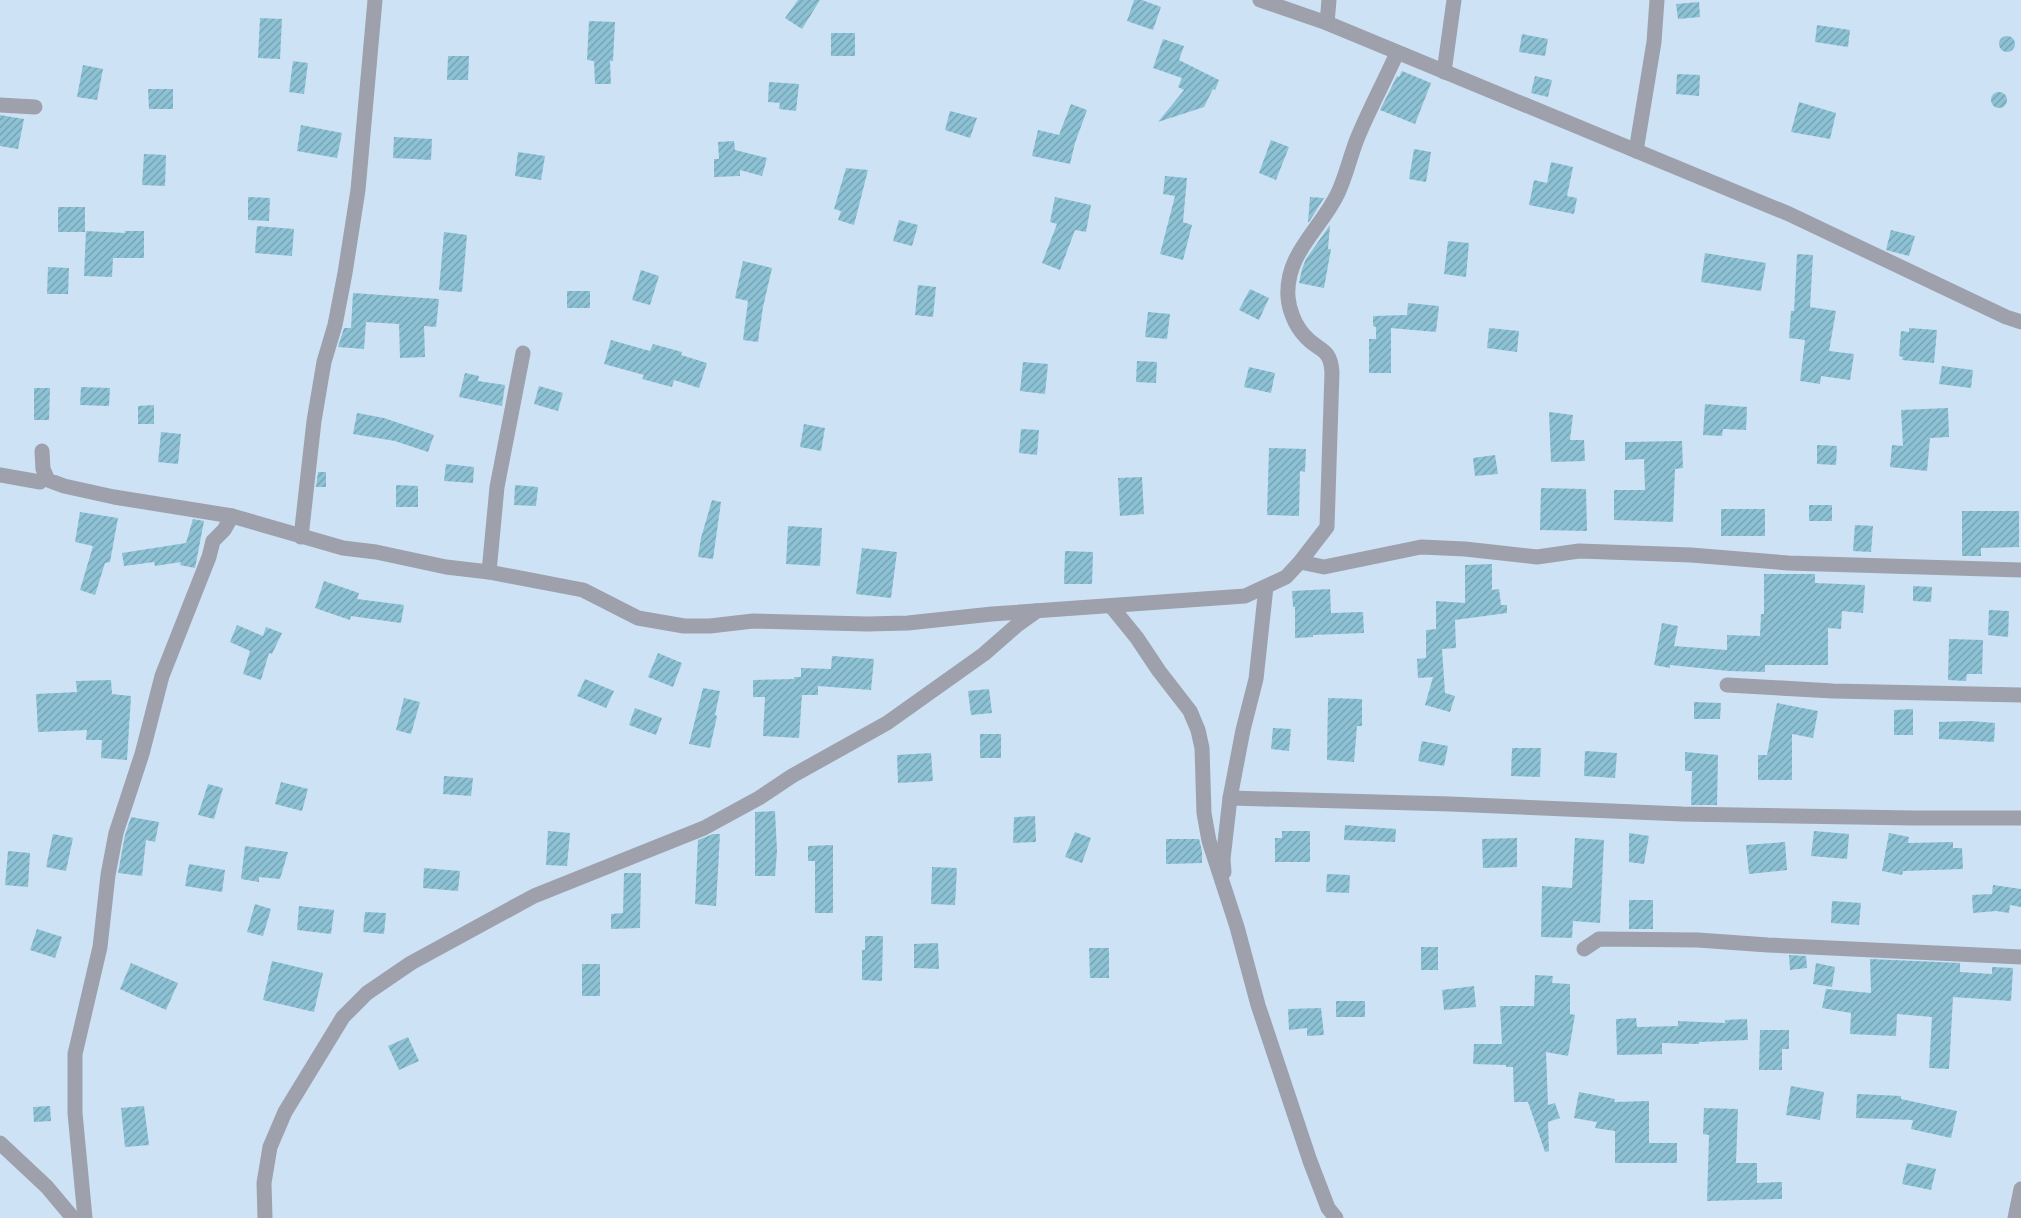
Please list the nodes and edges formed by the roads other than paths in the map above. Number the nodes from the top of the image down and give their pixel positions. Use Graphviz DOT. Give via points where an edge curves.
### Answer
graph roads {
  1 [pos="375,0"];
  2 [pos="1260,0"];
  3 [pos="1329,0"];
  4 [pos="1454,0"];
  5 [pos="1657,0"];
  6 [pos="1326,24"];
  7 [pos="1397,53"];
  8 [pos="1444,72"];
  9 [pos="0,105"];
  10 [pos="35,107"];
  11 [pos="1636,151"];
  12 [pos="2021,322"];
  13 [pos="523,353"];
  14 [pos="42,451"];
  15 [pos="0,475"];
  16 [pos="40,482"];
  17 [pos="232,516"];
  18 [pos="301,537"];
  19 [pos="1300,562"];
  20 [pos="2021,570"];
  21 [pos="489,572"];
  22 [pos="1266,587"];
  23 [pos="1111,606"];
  24 [pos="1038,610"];
  25 [pos="1727,685"];
  26 [pos="2021,695"];
  27 [pos="1230,798"];
  28 [pos="2021,818"];
  29 [pos="1225,889"];
  30 [pos="1584,949"];
  31 [pos="2021,957"];
  32 [pos="0,1143"];
  33 [pos="2020,1196"];
  34 [pos="73,1218"];
  35 [pos="85,1218"];
  36 [pos="265,1218"];
  37 [pos="1336,1218"];
  38 [pos="2015,1218"];
  1 -- 18 [label="street" via="358,190 345,274 314,420"];
  2 -- 6 [label="street"];
  3 -- 6 [label="street"];
  4 -- 8 [label="street"];
  5 -- 11 [label="street" via="1654,42"];
  6 -- 7 [label="street"];
  7 -- 8 [label="street"];
  7 -- 19 [label="street" via="1357,140 1337,196 1295,258 1288,279 1293,319 1302,334 1327,353 1332,372 1326,527"];
  8 -- 11 [label="street"];
  9 -- 10 [label="street"];
  11 -- 12 [label="street" via="1789,214"];
  13 -- 21 [label="street" via="496,487"];
  14 -- 17 [label="street" via="43,469 48,480 64,486"];
  15 -- 16 [label="street"];
  17 -- 18 [label="street"];
  17 -- 35 [label="street" via="213,541 210,558 162,676 142,754 116,833 100,947 74,1054"];
  18 -- 21 [label="street" via="343,548"];
  19 -- 20 [label="street" via="1324,567 1421,547 1537,556 1579,551 1788,563"];
  19 -- 22 [label="street" via="1286,577"];
  21 -- 24 [label="street" via="583,590 638,618 684,626 753,621 908,623"];
  22 -- 23 [label="street" via="1245,596"];
  22 -- 27 [label="street" via="1256,679 1242,730"];
  23 -- 24 [label="street"];
  23 -- 29 [label="street" via="1190,712 1198,730 1207,832"];
  24 -- 36 [label="street" via="984,654 887,723 759,798 704,828 534,896 411,963 367,992 343,1017 285,1112 270,1147 264,1183"];
  25 -- 26 [label="street"];
  27 -- 28 [label="street" via="1682,814"];
  27 -- 29 [label="street" via="1223,859"];
  29 -- 37 [label="street" via="1258,1005 1310,1161 1328,1208"];
  30 -- 31 [label="street" via="1599,940 1698,940"];
  32 -- 34 [label="street" via="47,1187"];
  33 -- 38 [label="street"];
}
